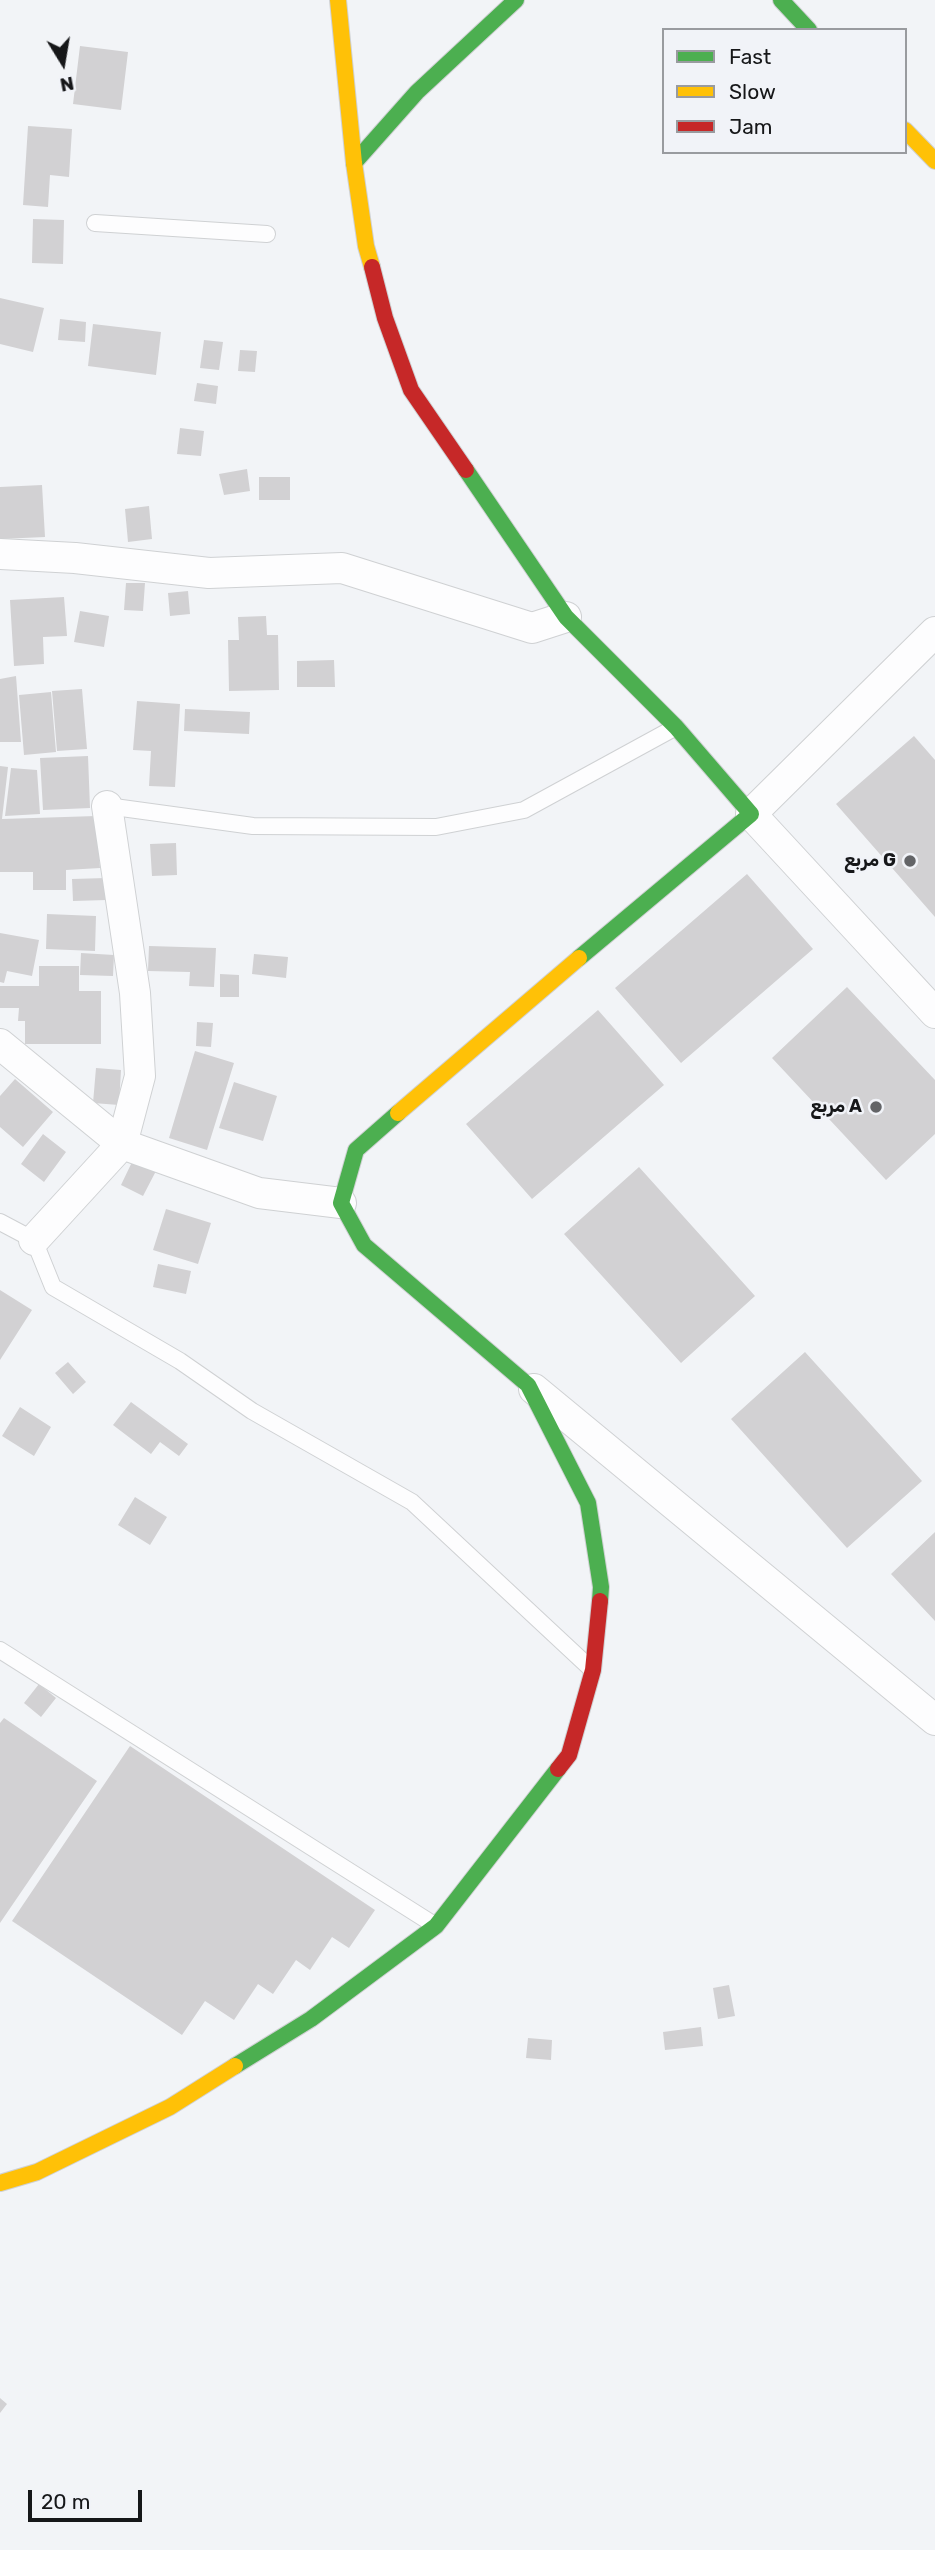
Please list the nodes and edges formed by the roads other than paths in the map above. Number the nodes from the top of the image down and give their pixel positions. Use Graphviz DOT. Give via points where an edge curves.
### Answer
graph roads {
  1 [pos="338,0"];
  2 [pos="516,0"];
  3 [pos="781,0"];
  4 [pos="807,28"];
  5 [pos="907,132"];
  6 [pos="935,161"];
  7 [pos="354,163"];
  8 [pos="95,223"];
  9 [pos="267,234"];
  10 [pos="0,554"];
  11 [pos="566,617"];
  12 [pos="935,632"];
  13 [pos="935,649"];
  14 [pos="676,727"];
  15 [pos="107,806"];
  16 [pos="751,814"];
  17 [pos="935,1013"];
  18 [pos="0,1044"];
  19 [pos="122,1144"];
  20 [pos="341,1203"];
  21 [pos="0,1222"];
  22 [pos="34,1240"];
  23 [pos="528,1385"];
  24 [pos="0,1650"];
  25 [pos="593,1670"];
  26 [pos="935,1720"];
  27 [pos="436,1926"];
  28 [pos="0,2183"];
  1 -- 7 [label="street"];
  2 -- 7 [label="street" via="417,92"];
  3 -- 4 [label="street"];
  5 -- 6 [label="street"];
  7 -- 11 [label="street" via="366,246 411,390"];
  8 -- 9 [label="lane"];
  10 -- 11 [label="street" via="209,573 342,568 532,628"];
  11 -- 14 [label="street"];
  12 -- 16 [label="street"];
  13 -- 16 [label="street"];
  14 -- 15 [label="lane" via="524,810 436,827 253,826"];
  14 -- 16 [label="street"];
  15 -- 19 [label="street" via="135,993 141,1076"];
  16 -- 17 [label="street"];
  16 -- 20 [label="street" via="356,1150"];
  18 -- 19 [label="street"];
  19 -- 20 [label="street" via="259,1193"];
  19 -- 22 [label="street"];
  20 -- 23 [label="street" via="364,1245"];
  21 -- 22 [label="lane"];
  22 -- 25 [label="lane" via="53,1287 180,1361 252,1411 412,1502"];
  23 -- 25 [label="street" via="588,1503 601,1587"];
  23 -- 26 [label="street"];
  24 -- 27 [label="lane"];
  25 -- 27 [label="street" via="569,1755"];
  27 -- 28 [label="street" via="311,2019 170,2107 37,2172"];
}
